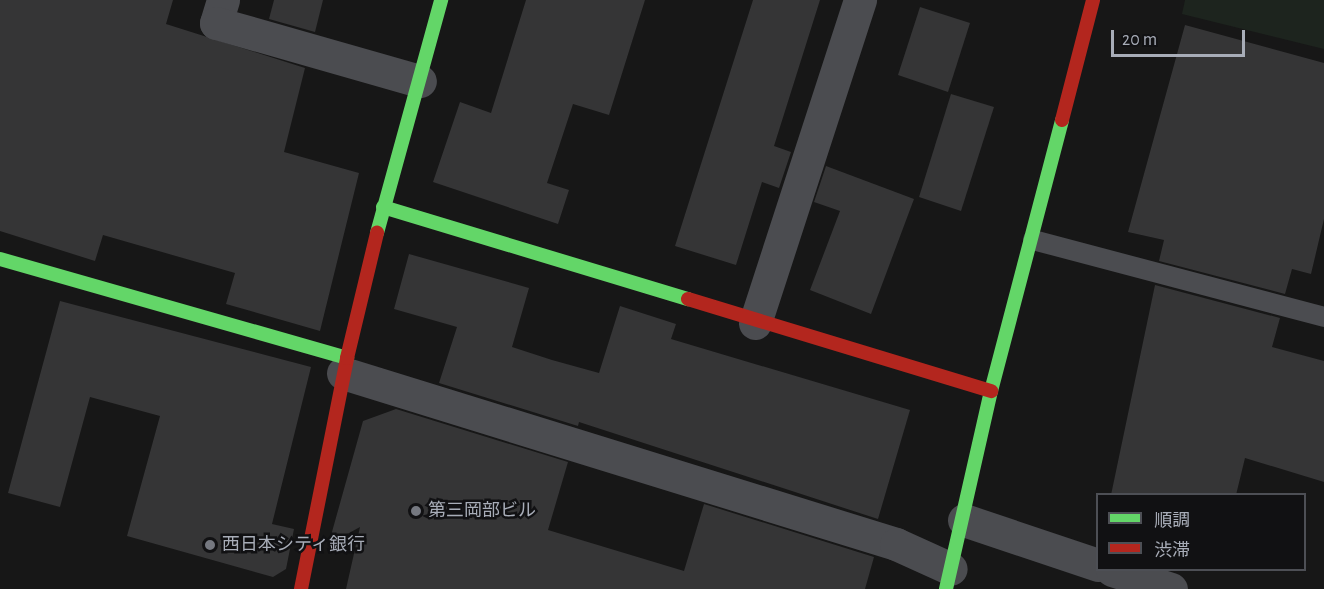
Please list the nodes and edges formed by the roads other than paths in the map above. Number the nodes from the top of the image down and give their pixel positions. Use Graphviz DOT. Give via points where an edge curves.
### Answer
graph roads {
  1 [pos="223,0"];
  2 [pos="441,0"];
  3 [pos="860,0"];
  4 [pos="1093,0"];
  5 [pos="420,81"];
  6 [pos="382,207"];
  7 [pos="1034,240"];
  8 [pos="0,259"];
  9 [pos="1324,317"];
  10 [pos="755,323"];
  11 [pos="345,365"];
  12 [pos="991,391"];
  13 [pos="964,520"];
  14 [pos="1096,563"];
  15 [pos="1115,571"];
  16 [pos="949,579"];
  17 [pos="301,589"];
  18 [pos="1171,589"];
  1 -- 5 [label="street" via="216,23"];
  2 -- 5 [label="street"];
  3 -- 10 [label="street"];
  4 -- 7 [label="street"];
  5 -- 6 [label="street"];
  6 -- 10 [label="street"];
  6 -- 11 [label="street"];
  7 -- 9 [label="lane"];
  7 -- 12 [label="street"];
  8 -- 11 [label="street"];
  10 -- 12 [label="street"];
  11 -- 16 [label="street" via="896,544"];
  11 -- 17 [label="street"];
  12 -- 13 [label="street"];
  13 -- 14 [label="street"];
  13 -- 16 [label="street"];
  15 -- 18 [label="street"];
}
